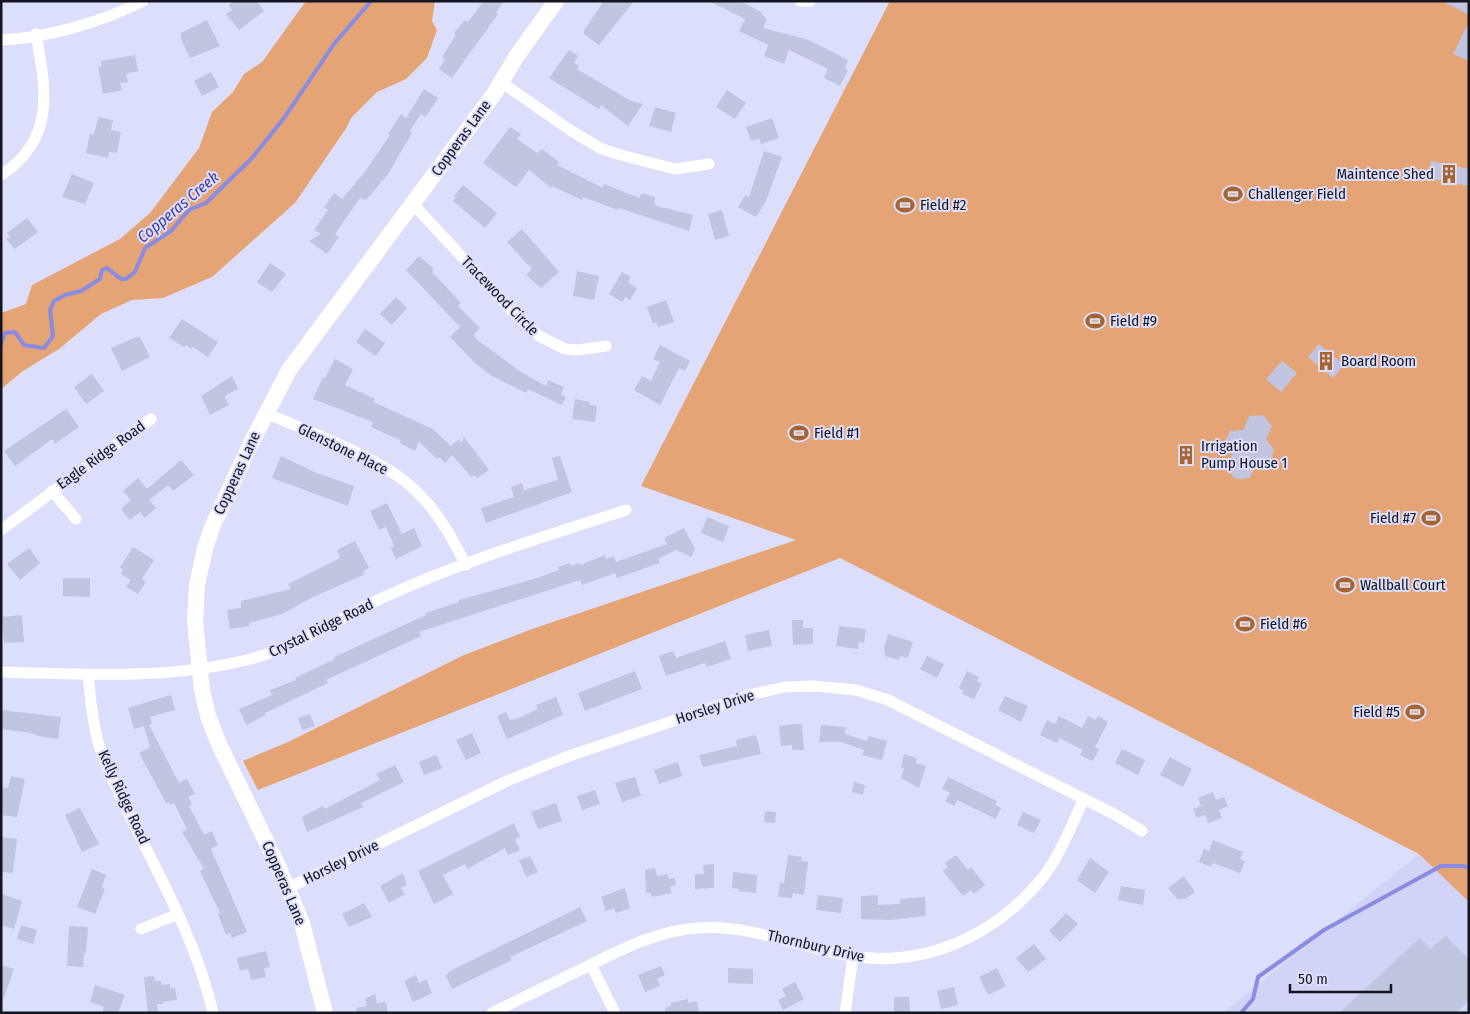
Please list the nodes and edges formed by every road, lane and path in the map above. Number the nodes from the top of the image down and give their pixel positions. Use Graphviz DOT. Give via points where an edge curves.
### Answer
graph roads {
  1 [pos="143,1"];
  2 [pos="556,1"];
  3 [pos="800,1"];
  4 [pos="810,1"];
  5 [pos="36,34"];
  6 [pos="1,40"];
  7 [pos="501,82"];
  8 [pos="709,164"];
  9 [pos="1,175"];
  10 [pos="413,204"];
  11 [pos="606,346"];
  12 [pos="266,412"];
  13 [pos="151,419"];
  14 [pos="52,491"];
  15 [pos="626,510"];
  16 [pos="76,519"];
  17 [pos="1,530"];
  18 [pos="466,565"];
  19 [pos="199,669"];
  20 [pos="1,672"];
  21 [pos="88,675"];
  22 [pos="1084,799"];
  23 [pos="1142,831"];
  24 [pos="288,888"];
  25 [pos="178,914"];
  26 [pos="141,929"];
  27 [pos="853,957"];
  28 [pos="591,965"];
  29 [pos="213,1013"];
  30 [pos="325,1013"];
  31 [pos="492,1013"];
  32 [pos="615,1013"];
  33 [pos="844,1013"];
  1 -- 5 [label="street" via="104,18"];
  2 -- 7 [label="street, Copperas Lane"];
  3 -- 4 [label="street"];
  5 -- 6 [label="street"];
  5 -- 9 [label="street" via="46,89 42,120 33,143 17,163"];
  7 -- 8 [label="street" via="583,139 608,151 675,169"];
  7 -- 10 [label="street, Copperas Lane"];
  10 -- 11 [label="street, Tracewood Circle" via="539,336 565,349"];
  10 -- 12 [label="street, Copperas Lane" via="294,362"];
  12 -- 18 [label="street, Glenstone Place" via="376,462 410,485 433,510"];
  12 -- 19 [label="street, Copperas Lane" via="205,548 195,609"];
  13 -- 14 [label="street, Eagle Ridge Road"];
  14 -- 16 [label="street, Eagle Ridge Road"];
  14 -- 17 [label="street, Eagle Ridge Road"];
  15 -- 18 [label="street, Crystal Ridge Road"];
  18 -- 19 [label="street, Crystal Ridge Road" via="389,595 263,656"];
  19 -- 21 [label="street, Crystal Ridge Road"];
  19 -- 24 [label="street, Copperas Lane" via="208,716 219,744"];
  20 -- 21 [label="street, Crystal Ridge Road"];
  21 -- 25 [label="street, Kelly Ridge Road" via="93,718 103,756"];
  22 -- 23 [label="street, Horsley Drive"];
  22 -- 24 [label="street, Horsley Drive" via="888,700 838,687 785,687 752,694 524,774"];
  22 -- 27 [label="street, Thornbury Drive" via="1045,874 1020,903 997,922 951,947 920,955 895,959"];
  24 -- 30 [label="street, Copperas Lane" via="310,949"];
  25 -- 26 [label="street"];
  25 -- 29 [label="street, Kelly Ridge Road" via="198,962"];
  27 -- 28 [label="street, Thornbury Drive" via="752,931 696,928 640,941"];
  27 -- 33 [label="street"];
  28 -- 31 [label="street, Thornbury Drive"];
  28 -- 32 [label="street"];
}
